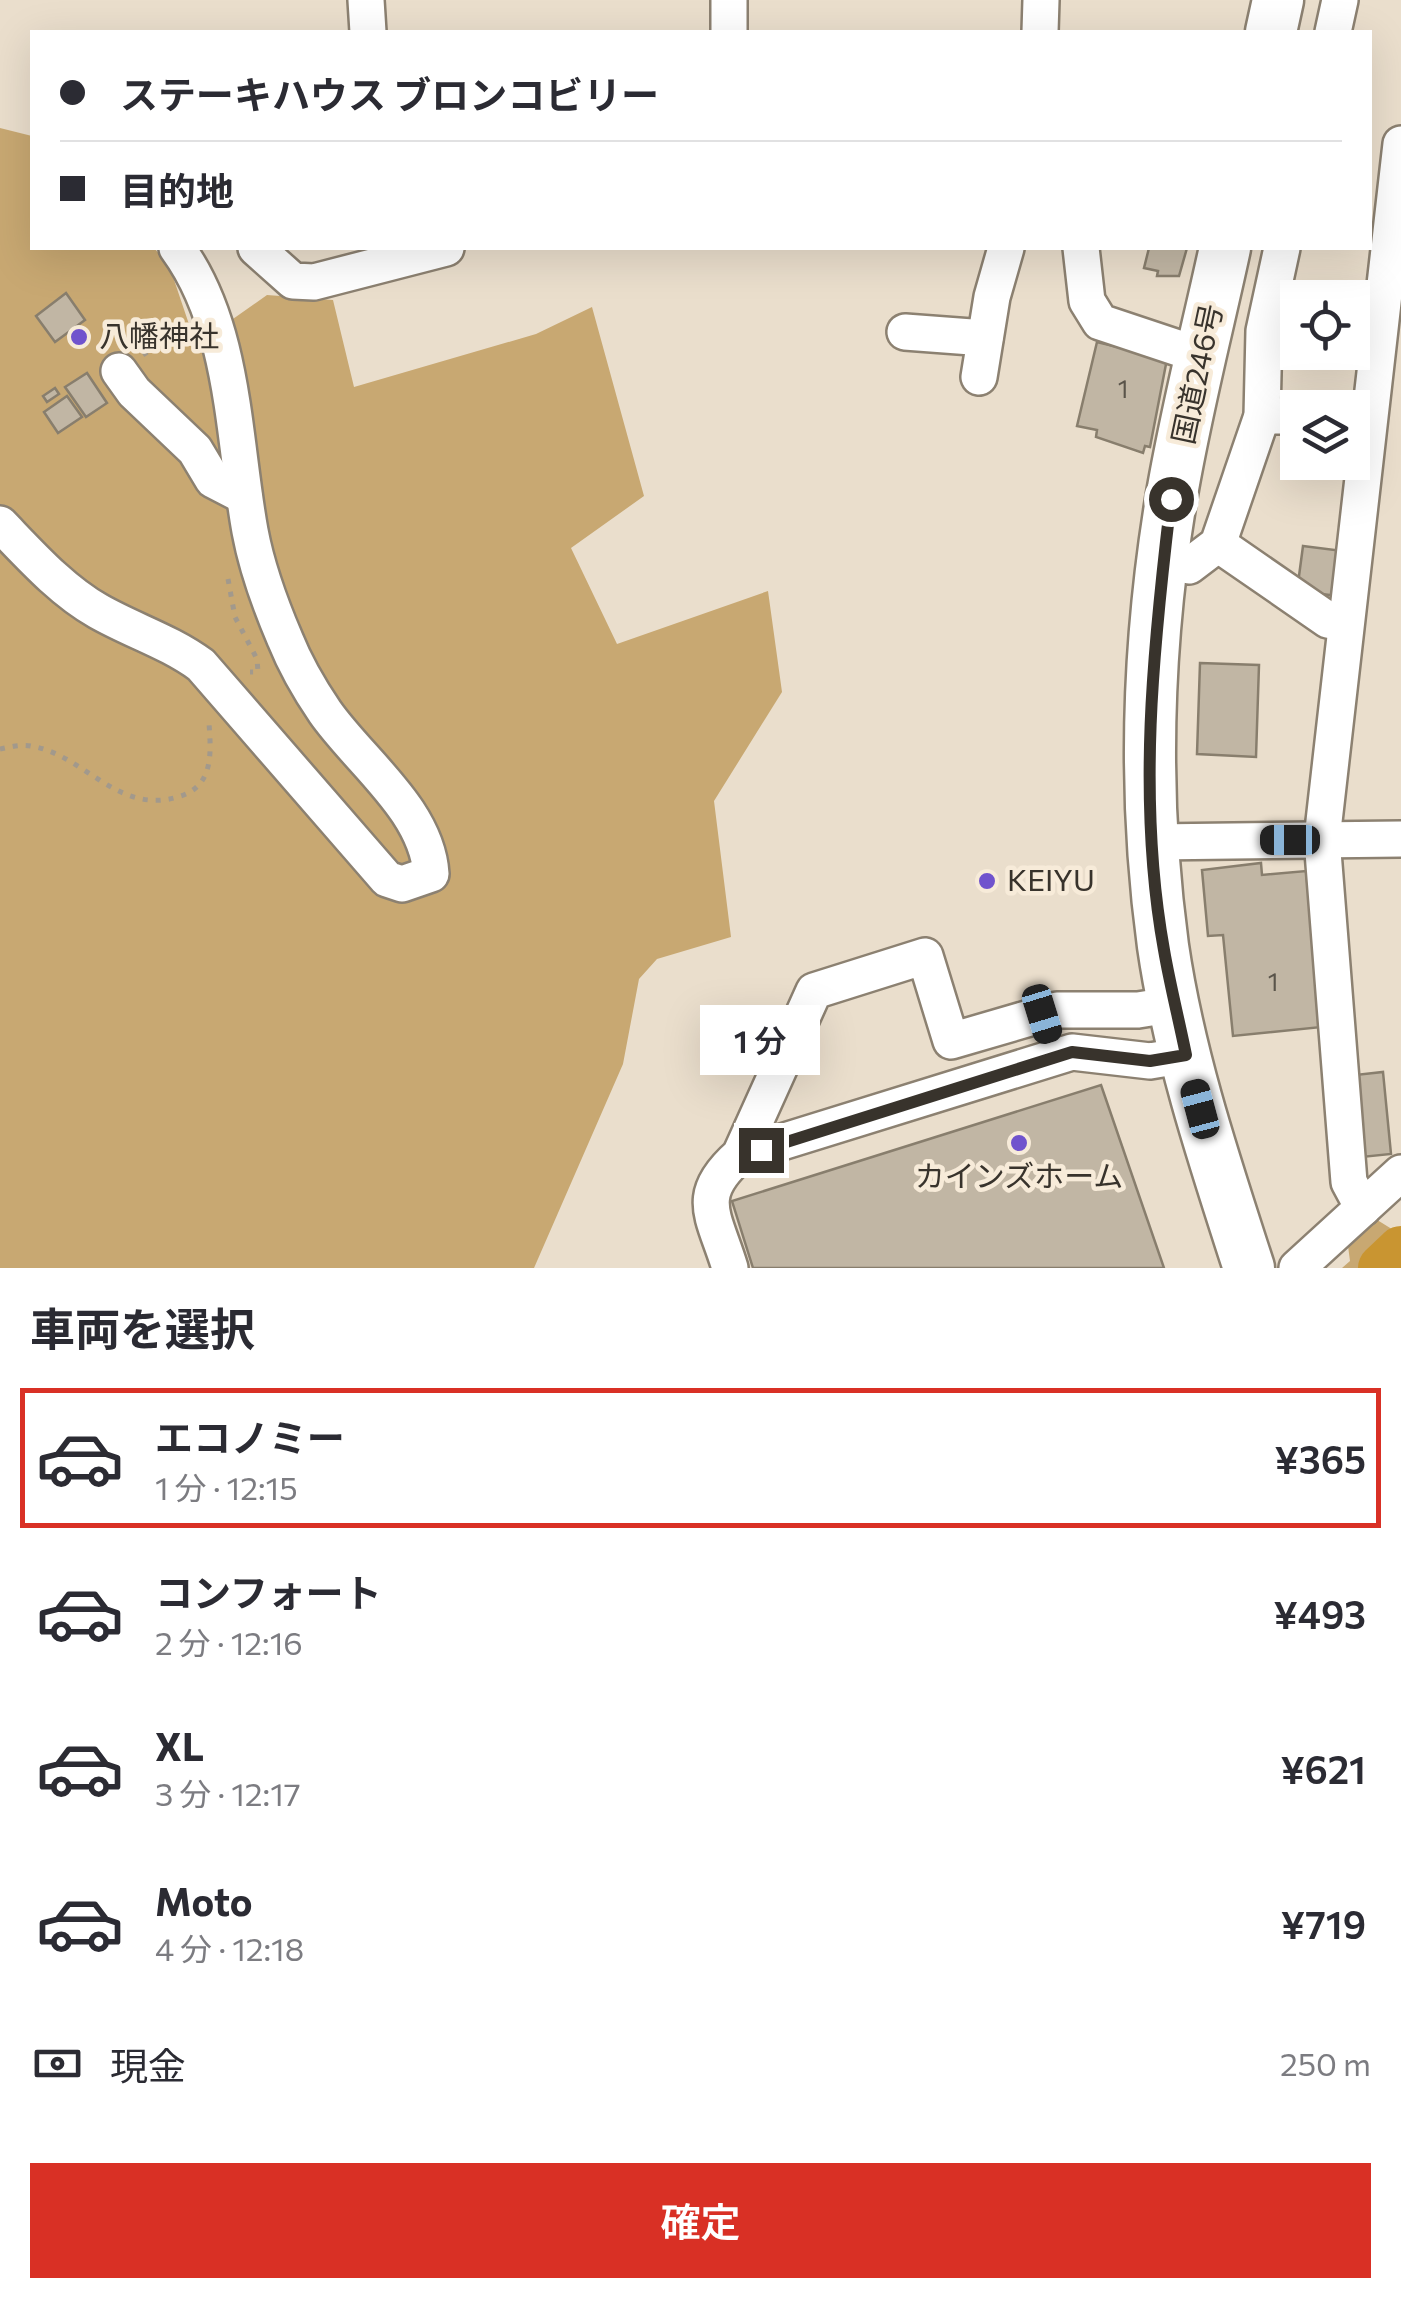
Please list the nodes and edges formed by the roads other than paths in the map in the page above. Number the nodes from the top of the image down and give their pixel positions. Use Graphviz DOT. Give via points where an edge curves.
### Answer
graph roads {
  1 [pos="366,0"];
  2 [pos="729,0"];
  3 [pos="1041,0"];
  4 [pos="1278,0"];
  5 [pos="1340,0"];
  6 [pos="368,30"];
  7 [pos="728,30"];
  8 [pos="1040,30"];
  9 [pos="1271,30"];
  10 [pos="1333,30"];
  11 [pos="1401,144"];
  12 [pos="179,250"];
  13 [pos="258,250"];
  14 [pos="432,250"];
  15 [pos="1006,250"];
  16 [pos="1081,250"];
  17 [pos="1225,250"];
  18 [pos="1282,250"];
  19 [pos="388,256"];
  20 [pos="905,332"];
  21 [pos="985,338"];
  22 [pos="1202,356"];
  23 [pos="129,364"];
  24 [pos="979,377"];
  25 [pos="1262,416"];
  26 [pos="1280,416"];
  27 [pos="1374,416"];
  28 [pos="244,496"];
  29 [pos="0,524"];
  30 [pos="1218,544"];
  31 [pos="1188,566"];
  32 [pos="1344,623"];
  33 [pos="1322,839"];
  34 [pos="1401,839"];
  35 [pos="1154,842"];
  36 [pos="1176,1004"];
  37 [pos="1042,1014"];
  38 [pos="1186,1055"];
  39 [pos="1055,1057"];
  40 [pos="740,1155"];
  41 [pos="1401,1173"];
  42 [pos="1363,1208"];
  43 [pos="730,1268"];
  44 [pos="1250,1268"];
  45 [pos="1297,1268"];
  1 -- 6 [label="street"];
  2 -- 7 [label="street"];
  3 -- 8 [label="street"];
  4 -- 9 [label="highway"];
  5 -- 10 [label="street"];
  11 -- 27 [label="street"];
  12 -- 28 [label="street" via="202,288 220,342"];
  13 -- 19 [label="street" via="294,281 314,282"];
  14 -- 19 [label="street"];
  15 -- 21 [label="street"];
  16 -- 22 [label="street" via="1087,301 1100,322"];
  17 -- 22 [label="highway, 国道246号"];
  18 -- 25 [label="street" via="1264,331"];
  20 -- 21 [label="street"];
  21 -- 24 [label="street"];
  22 -- 35 [label="highway, 国道246号" via="1171,499 1155,630"];
  23 -- 28 [label="street" via="134,392 195,450 213,480"];
  25 -- 26 [label="street"];
  25 -- 30 [label="street"];
  27 -- 32 [label="street"];
  28 -- 29 [label="street" via="262,583 287,644 326,712 430,850 431,874 402,884 387,879 209,673 170,642 97,611"];
  30 -- 31 [label="street"];
  30 -- 32 [label="street" via="1328,620"];
  32 -- 33 [label="street"];
  33 -- 34 [label="street"];
  33 -- 35 [label="street"];
  33 -- 42 [label="street" via="1349,1182"];
  35 -- 36 [label="highway, 国道246号"];
  36 -- 37 [label="street"];
  36 -- 38 [label="highway, 国道246号"];
  37 -- 39 [label="street"];
  37 -- 40 [label="street" via="951,1040 924,956 814,991"];
  38 -- 39 [label="street" via="1150,1061 1072,1052"];
  38 -- 44 [label="highway, 国道246号"];
  39 -- 40 [label="street"];
  40 -- 43 [label="street" via="711,1189"];
  41 -- 42 [label="street"];
  42 -- 45 [label="street"];
}
